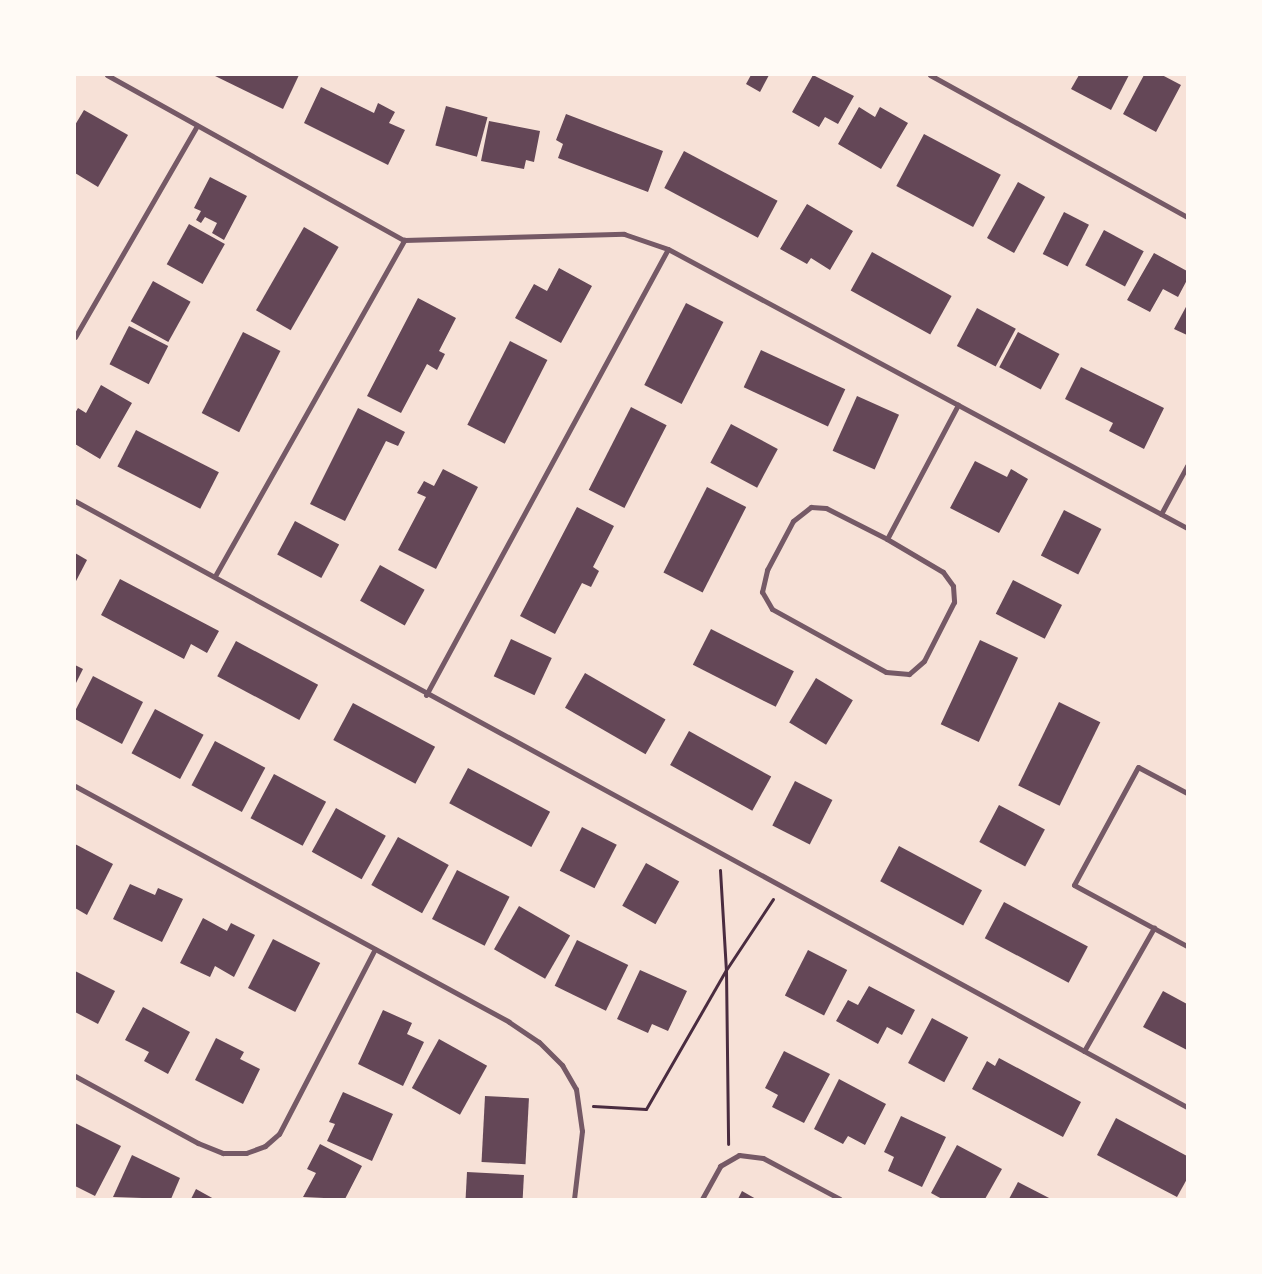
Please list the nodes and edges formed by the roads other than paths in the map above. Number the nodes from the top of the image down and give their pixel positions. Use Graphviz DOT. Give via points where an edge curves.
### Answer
graph roads {
  1 [pos="107,75"];
  2 [pos="930,75"];
  3 [pos="197,126"];
  4 [pos="1187,217"];
  5 [pos="404,240"];
  6 [pos="668,249"];
  7 [pos="75,337"];
  8 [pos="958,405"];
  9 [pos="1187,466"];
  10 [pos="75,501"];
  11 [pos="1161,514"];
  12 [pos="1187,528"];
  13 [pos="887,539"];
  14 [pos="215,576"];
  15 [pos="426,695"];
  16 [pos="75,786"];
  17 [pos="1187,793"];
  18 [pos="1154,928"];
  19 [pos="1187,946"];
  20 [pos="375,949"];
  21 [pos="1084,1051"];
  22 [pos="75,1076"];
  23 [pos="1187,1107"];
  24 [pos="574,1199"];
  25 [pos="702,1199"];
  26 [pos="840,1199"];
  1 -- 3 [label="street"];
  2 -- 4 [label="street"];
  3 -- 5 [label="street"];
  3 -- 7 [label="street"];
  5 -- 6 [label="street" via="624,234"];
  5 -- 14 [label="street"];
  6 -- 8 [label="street"];
  6 -- 15 [label="street"];
  8 -- 11 [label="street"];
  8 -- 13 [label="street"];
  9 -- 11 [label="street"];
  10 -- 14 [label="street"];
  11 -- 12 [label="street"];
  13 -- 13 [label="street" via="826,508 811,508 793,521 767,570 762,592 772,609 886,672 910,674 924,661 954,602 953,586 943,572"];
  14 -- 15 [label="street"];
  15 -- 21 [label="street"];
  16 -- 20 [label="street"];
  17 -- 18 [label="street" via="1138,767 1074,885"];
  18 -- 19 [label="street"];
  18 -- 21 [label="street"];
  20 -- 22 [label="street" via="279,1134 265,1146 246,1153 223,1153 198,1143"];
  20 -- 24 [label="street" via="540,1042 562,1065 576,1089 580,1106 582,1131"];
  21 -- 23 [label="street"];
  25 -- 26 [label="street" via="720,1166 739,1154 763,1158"];
}
